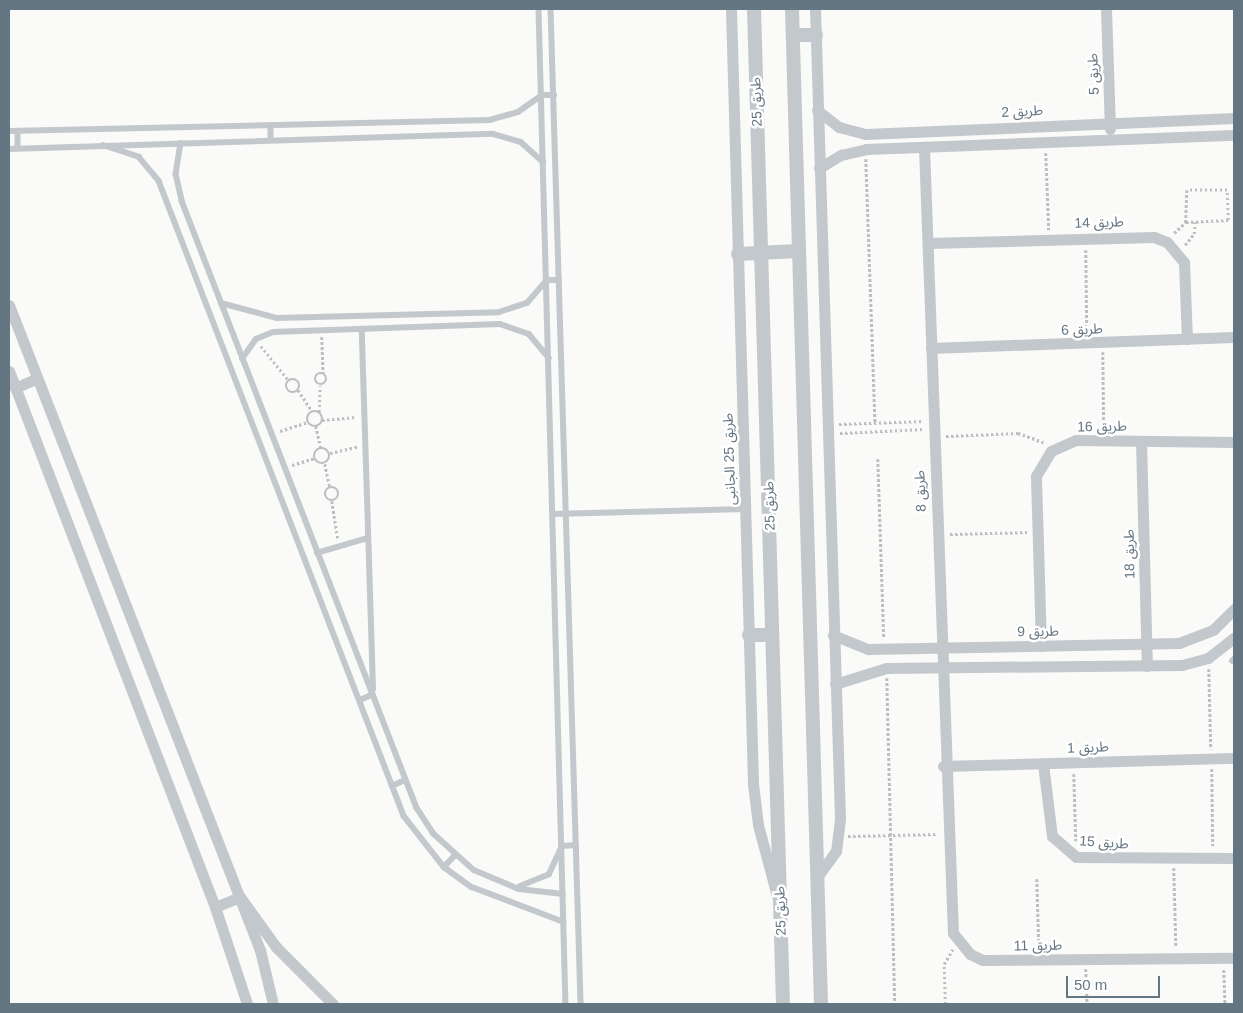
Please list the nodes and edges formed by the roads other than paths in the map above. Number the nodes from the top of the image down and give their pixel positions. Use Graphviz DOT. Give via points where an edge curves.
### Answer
graph roads {
  1 [pos="539,9"];
  2 [pos="551,9"];
  3 [pos="731,9"];
  4 [pos="754,9"];
  5 [pos="792,9"];
  6 [pos="815,9"];
  7 [pos="1106,9"];
  8 [pos="793,35"];
  9 [pos="816,35"];
  10 [pos="542,95"];
  11 [pos="554,95"];
  12 [pos="817,110"];
  13 [pos="1234,118"];
  14 [pos="1110,122"];
  15 [pos="271,125"];
  16 [pos="9,131"];
  17 [pos="18,131"];
  18 [pos="1234,135"];
  19 [pos="1111,138"];
  20 [pos="272,140"];
  21 [pos="181,142"];
  22 [pos="103,145"];
  23 [pos="18,147"];
  24 [pos="924,148"];
  25 [pos="9,149"];
  26 [pos="543,162"];
  27 [pos="819,168"];
  28 [pos="544,187"];
  29 [pos="556,187"];
  30 [pos="198,243"];
  31 [pos="928,243"];
  32 [pos="185,248"];
  33 [pos="799,251"];
  34 [pos="761,253"];
  35 [pos="738,254"];
  36 [pos="547,280"];
  37 [pos="559,280"];
  38 [pos="221,303"];
  39 [pos="9,305"];
  40 [pos="432,314"];
  41 [pos="338,316"];
  42 [pos="432,326"];
  43 [pos="362,329"];
  44 [pos="338,330"];
  45 [pos="1234,337"];
  46 [pos="1187,339"];
  47 [pos="236,343"];
  48 [pos="224,348"];
  49 [pos="931,348"];
  50 [pos="549,358"];
  51 [pos="242,359"];
  52 [pos="9,371"];
  53 [pos="549,374"];
  54 [pos="562,374"];
  55 [pos="37,378"];
  56 [pos="15,388"];
  57 [pos="271,434"];
  58 [pos="258,438"];
  59 [pos="1142,441"];
  60 [pos="1234,442"];
  61 [pos="745,509"];
  62 [pos="566,513"];
  63 [pos="553,514"];
  64 [pos="304,520"];
  65 [pos="292,524"];
  66 [pos="368,538"];
  67 [pos="317,554"];
  68 [pos="556,606"];
  69 [pos="569,606"];
  70 [pos="338,608"];
  71 [pos="1234,609"];
  72 [pos="326,612"];
  73 [pos="749,635"];
  74 [pos="772,635"];
  75 [pos="833,635"];
  76 [pos="1234,638"];
  77 [pos="1147,645"];
  78 [pos="1041,646"];
  79 [pos="939,647"];
  80 [pos="940,666"];
  81 [pos="1147,666"];
  82 [pos="835,684"];
  83 [pos="372,695"];
  84 [pos="360,700"];
  85 [pos="558,701"];
  86 [pos="572,701"];
  87 [pos="1234,758"];
  88 [pos="1043,764"];
  89 [pos="944,766"];
  90 [pos="405,780"];
  91 [pos="392,786"];
  92 [pos="576,845"];
  93 [pos="562,846"];
  94 [pos="455,855"];
  95 [pos="1234,858"];
  96 [pos="444,867"];
  97 [pos="818,876"];
  98 [pos="508,885"];
  99 [pos="563,894"];
  100 [pos="240,897"];
  101 [pos="780,904"];
  102 [pos="215,907"];
  103 [pos="564,922"];
  104 [pos="960,945"];
  105 [pos="1229,958"];
  106 [pos="247,1004"];
  107 [pos="273,1004"];
  108 [pos="333,1004"];
  109 [pos="566,1004"];
  110 [pos="581,1004"];
  111 [pos="783,1004"];
  112 [pos="822,1004"];
  1 -- 10 [label="lane"];
  2 -- 11 [label="lane"];
  3 -- 35 [label="street, طريق 25 الجانبى"];
  4 -- 34 [label="street, طريق 25"];
  5 -- 8 [label="street"];
  6 -- 9 [label="street"];
  7 -- 14 [label="street, طريق 5"];
  8 -- 9 [label="street"];
  8 -- 33 [label="street"];
  9 -- 12 [label="street"];
  10 -- 11 [label="lane"];
  10 -- 15 [label="lane" via="518,112 490,120"];
  10 -- 26 [label="lane"];
  11 -- 29 [label="lane"];
  12 -- 14 [label="street, طريق 2" via="839,127 866,134"];
  12 -- 27 [label="street"];
  13 -- 14 [label="street, طريق 2"];
  14 -- 19 [label="street, طريق 5"];
  15 -- 17 [label="lane"];
  15 -- 20 [label="lane"];
  16 -- 17 [label="lane"];
  17 -- 23 [label="lane"];
  18 -- 19 [label="street"];
  19 -- 24 [label="street"];
  20 -- 21 [label="lane"];
  20 -- 26 [label="lane" via="493,134 521,142"];
  21 -- 22 [label="lane"];
  21 -- 30 [label="lane" via="178,188"];
  22 -- 23 [label="lane"];
  22 -- 32 [label="lane" via="125,150 150,168"];
  23 -- 25 [label="lane"];
  24 -- 27 [label="street" via="866,149 841,155"];
  24 -- 31 [label="street, طريق 8"];
  26 -- 28 [label="lane"];
  27 -- 75 [label="street"];
  28 -- 29 [label="lane"];
  28 -- 36 [label="lane"];
  29 -- 37 [label="lane"];
  30 -- 32 [label="lane"];
  30 -- 38 [label="lane"];
  31 -- 46 [label="street, طريق 14" via="1154,237 1178,251 1186,274"];
  31 -- 49 [label="street, طريق 8"];
  32 -- 48 [label="lane"];
  33 -- 34 [label="street"];
  33 -- 97 [label="street"];
  34 -- 35 [label="street"];
  34 -- 74 [label="street, طريق 25"];
  35 -- 61 [label="street, طريق 25 الجانبى"];
  36 -- 37 [label="lane"];
  36 -- 40 [label="lane" via="527,303 514,309"];
  36 -- 50 [label="lane"];
  37 -- 54 [label="lane"];
  38 -- 41 [label="lane" via="263,316"];
  38 -- 47 [label="lane"];
  39 -- 55 [label="street"];
  40 -- 41 [label="lane"];
  40 -- 42 [label="lane"];
  41 -- 44 [label="lane"];
  42 -- 43 [label="lane"];
  42 -- 50 [label="lane" via="515,326 529,334"];
  43 -- 44 [label="lane"];
  43 -- 66 [label="lane"];
  44 -- 51 [label="lane" via="273,332 256,339"];
  45 -- 46 [label="street, طريق 6"];
  46 -- 49 [label="street, طريق 6"];
  47 -- 48 [label="lane"];
  47 -- 51 [label="lane"];
  48 -- 58 [label="lane"];
  49 -- 79 [label="street, طريق 8"];
  50 -- 53 [label="lane"];
  51 -- 57 [label="lane"];
  52 -- 56 [label="street"];
  53 -- 54 [label="lane"];
  53 -- 63 [label="lane"];
  54 -- 62 [label="lane"];
  55 -- 56 [label="street"];
  55 -- 100 [label="street"];
  56 -- 102 [label="street"];
  57 -- 58 [label="lane"];
  57 -- 64 [label="lane"];
  58 -- 65 [label="lane"];
  59 -- 60 [label="street, طريق 16"];
  59 -- 77 [label="street, طريق 18"];
  59 -- 78 [label="street, طريق 16" via="1076,440 1051,451 1036,476"];
  61 -- 62 [label="lane"];
  61 -- 73 [label="street, طريق 25 الجانبى"];
  62 -- 63 [label="lane"];
  62 -- 69 [label="lane"];
  63 -- 68 [label="lane"];
  64 -- 65 [label="lane"];
  64 -- 67 [label="lane"];
  65 -- 72 [label="lane"];
  66 -- 67 [label="lane" via="341,550"];
  66 -- 83 [label="lane"];
  67 -- 70 [label="lane"];
  68 -- 69 [label="lane"];
  68 -- 85 [label="lane"];
  69 -- 86 [label="lane"];
  70 -- 72 [label="lane"];
  70 -- 83 [label="lane"];
  71 -- 77 [label="street, طريق 9" via="1196,640"];
  72 -- 84 [label="lane"];
  73 -- 74 [label="street"];
  73 -- 101 [label="street, طريق 25 الجانبى" via="757,817"];
  74 -- 101 [label="street, طريق 25"];
  75 -- 79 [label="street, طريق 9" via="849,644 885,649"];
  75 -- 82 [label="street"];
  76 -- 81 [label="street" via="1195,662"];
  77 -- 78 [label="street, طريق 9"];
  77 -- 81 [label="street, طريق 18"];
  78 -- 79 [label="street, طريق 9"];
  79 -- 80 [label="street, طريق 8"];
  80 -- 81 [label="street"];
  80 -- 82 [label="street" via="886,668"];
  80 -- 89 [label="street, طريق 8"];
  82 -- 97 [label="street" via="840,836 832,858"];
  83 -- 84 [label="lane"];
  83 -- 90 [label="lane"];
  84 -- 91 [label="lane"];
  85 -- 86 [label="lane"];
  85 -- 93 [label="lane"];
  86 -- 92 [label="lane"];
  87 -- 88 [label="street, طريق 1"];
  88 -- 89 [label="street, طريق 1"];
  88 -- 95 [label="street, طريق 15" via="1052,836 1076,857"];
  89 -- 104 [label="street, طريق 8" via="950,919"];
  90 -- 91 [label="lane"];
  90 -- 94 [label="lane" via="433,834"];
  91 -- 96 [label="lane" via="408,823"];
  92 -- 93 [label="lane"];
  92 -- 110 [label="lane"];
  93 -- 98 [label="lane" via="558,861 542,879 526,886"];
  93 -- 99 [label="lane"];
  94 -- 96 [label="lane"];
  94 -- 98 [label="lane"];
  96 -- 103 [label="lane" via="472,887"];
  97 -- 112 [label="street"];
  98 -- 99 [label="lane"];
  99 -- 103 [label="lane"];
  100 -- 102 [label="street"];
  100 -- 107 [label="street" via="260,950"];
  100 -- 108 [label="street" via="276,947"];
  101 -- 111 [label="street, طريق 25"];
  102 -- 106 [label="street"];
  103 -- 109 [label="lane"];
  104 -- 105 [label="street, طريق 11" via="983,960"];
}
